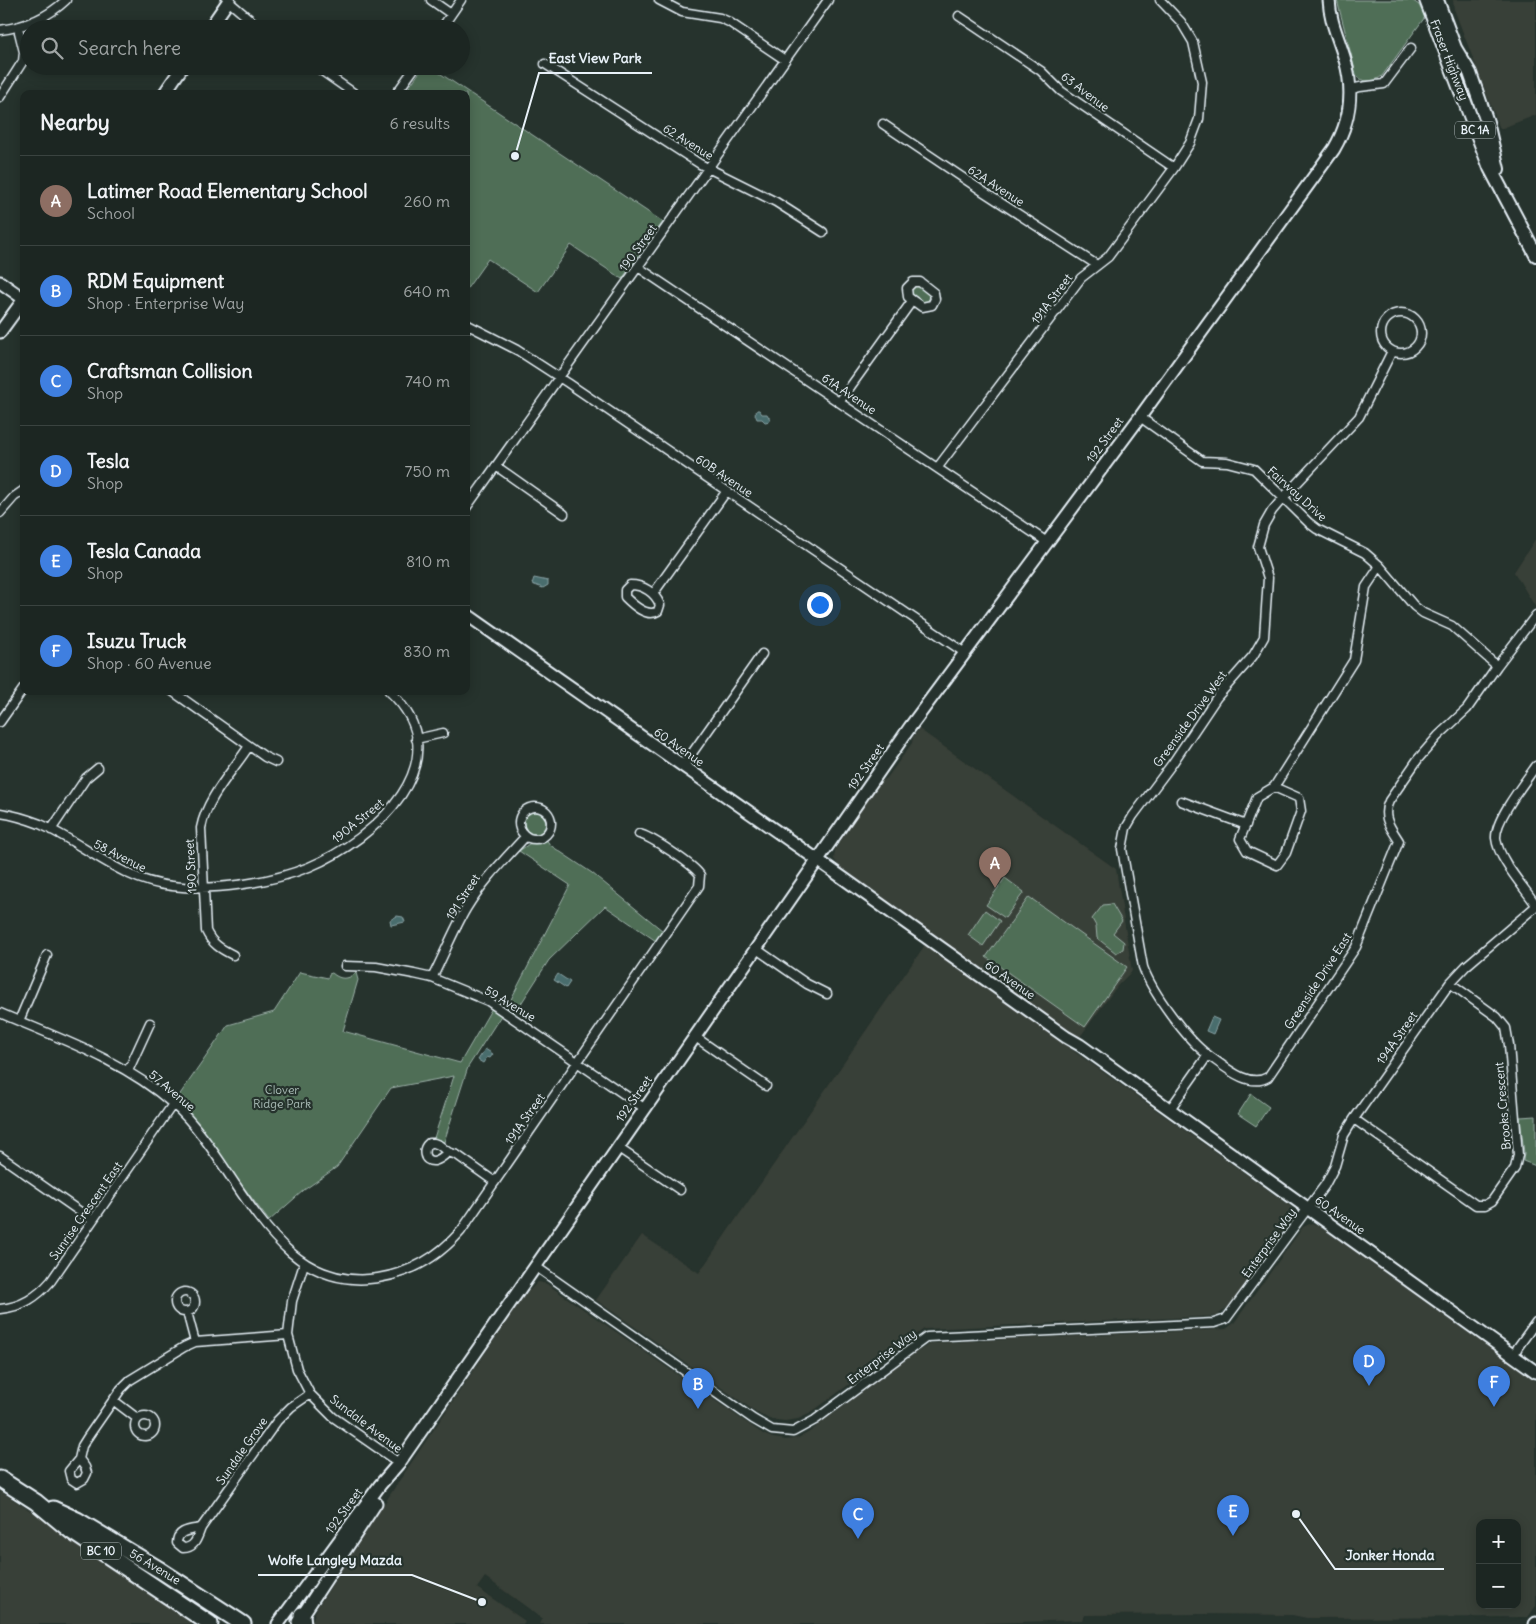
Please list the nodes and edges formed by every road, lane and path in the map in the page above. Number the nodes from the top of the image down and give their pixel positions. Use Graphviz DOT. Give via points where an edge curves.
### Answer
graph roads {
  1 [pos="66,0"];
  2 [pos="228,0"];
  3 [pos="431,0"];
  4 [pos="461,0"];
  5 [pos="659,0"];
  6 [pos="828,0"];
  7 [pos="1160,0"];
  8 [pos="1329,0"];
  9 [pos="1428,1"];
  10 [pos="451,14"];
  11 [pos="959,16"];
  12 [pos="36,20"];
  13 [pos="215,20"];
  14 [pos="251,20"];
  15 [pos="447,20"];
  16 [pos="18,28"];
  17 [pos="0,30"];
  18 [pos="20,36"];
  19 [pos="1411,48"];
  20 [pos="785,60"];
  21 [pos="545,64"];
  22 [pos="20,66"];
  23 [pos="177,75"];
  24 [pos="328,75"];
  25 [pos="410,75"];
  26 [pos="1351,89"];
  27 [pos="167,90"];
  28 [pos="349,90"];
  29 [pos="399,90"];
  30 [pos="0,97"];
  31 [pos="883,124"];
  32 [pos="708,168"];
  33 [pos="1174,168"];
  34 [pos="823,232"];
  35 [pos="1536,249"];
  36 [pos="1536,255"];
  37 [pos="1098,265"];
  38 [pos="638,267"];
  39 [pos="0,282"];
  40 [pos="20,296"];
  41 [pos="912,301"];
  42 [pos="20,304"];
  43 [pos="470,326"];
  44 [pos="0,332"];
  45 [pos="1392,351"];
  46 [pos="559,378"];
  47 [pos="840,401"];
  48 [pos="1140,416"];
  49 [pos="496,466"];
  50 [pos="938,468"];
  51 [pos="726,492"];
  52 [pos="20,493"];
  53 [pos="1283,498"];
  54 [pos="470,502"];
  55 [pos="0,513"];
  56 [pos="564,514"];
  57 [pos="1047,542"];
  58 [pos="1380,566"];
  59 [pos="653,594"];
  60 [pos="1536,615"];
  61 [pos="470,617"];
  62 [pos="965,653"];
  63 [pos="762,654"];
  64 [pos="1497,666"];
  65 [pos="20,694"];
  66 [pos="178,695"];
  67 [pos="392,695"];
  68 [pos="0,722"];
  69 [pos="443,733"];
  70 [pos="416,738"];
  71 [pos="250,746"];
  72 [pos="276,762"];
  73 [pos="683,766"];
  74 [pos="1536,766"];
  75 [pos="98,768"];
  76 [pos="1274,787"];
  77 [pos="1181,801"];
  78 [pos="0,813"];
  79 [pos="1246,826"];
  80 [pos="51,830"];
  81 [pos="638,834"];
  82 [pos="525,837"];
  83 [pos="817,859"];
  84 [pos="267,880"];
  85 [pos="203,887"];
  86 [pos="1536,905"];
  87 [pos="755,948"];
  88 [pos="47,955"];
  89 [pos="233,955"];
  90 [pos="345,966"];
  91 [pos="432,978"];
  92 [pos="1450,983"];
  93 [pos="827,994"];
  94 [pos="0,1013"];
  95 [pos="19,1021"];
  96 [pos="150,1023"];
  97 [pos="694,1036"];
  98 [pos="1208,1055"];
  99 [pos="579,1062"];
  100 [pos="128,1071"];
  101 [pos="766,1086"];
  102 [pos="174,1104"];
  103 [pos="644,1108"];
  104 [pos="1170,1109"];
  105 [pos="1354,1119"];
  106 [pos="617,1147"];
  107 [pos="448,1152"];
  108 [pos="0,1156"];
  109 [pos="495,1182"];
  110 [pos="680,1190"];
  111 [pos="1308,1208"];
  112 [pos="92,1220"];
  113 [pos="304,1264"];
  114 [pos="535,1266"];
  115 [pos="0,1309"];
  116 [pos="187,1312"];
  117 [pos="1536,1322"];
  118 [pos="288,1335"];
  119 [pos="195,1342"];
  120 [pos="1514,1355"];
  121 [pos="1536,1372"];
  122 [pos="310,1394"];
  123 [pos="113,1400"];
  124 [pos="138,1419"];
  125 [pos="79,1460"];
  126 [pos="399,1463"];
  127 [pos="0,1479"];
  128 [pos="36,1502"];
  129 [pos="201,1528"];
  130 [pos="301,1621"];
  131 [pos="210,1624"];
  132 [pos="243,1624"];
  133 [pos="278,1624"];
  1 -- 12 [label="street"];
  2 -- 13 [label="main road"];
  2 -- 14 [label="street"];
  3 -- 10 [label="street"];
  4 -- 10 [label="street"];
  5 -- 20 [label="street" via="682,12 729,22"];
  6 -- 20 [label="street, 190 Street"];
  7 -- 33 [label="street, 191A Street" via="1181,22 1193,42 1202,82 1199,119 1190,143"];
  8 -- 26 [label="main road, 192 Street"];
  9 -- 35 [label="main road, Fraser Highway / BC 1A" via="1470,73 1487,122 1497,166"];
  9 -- 36 [label="main road, Fraser Highway / BC 1A" via="1490,168"];
  10 -- 15 [label="street"];
  11 -- 33 [label="street, 63 Avenue"];
  16 -- 17 [label="street"];
  16 -- 18 [label="street"];
  19 -- 26 [label="street" via="1384,84"];
  20 -- 32 [label="street, 190 Street"];
  21 -- 32 [label="street, 62 Avenue"];
  22 -- 30 [label="street"];
  23 -- 27 [label="main road"];
  24 -- 28 [label="street"];
  25 -- 29 [label="street"];
  26 -- 48 [label="main road, 192 Street" via="1346,122 1334,150"];
  31 -- 37 [label="street, 62A Avenue"];
  32 -- 34 [label="street, 62 Avenue" via="776,202"];
  32 -- 38 [label="street, 190 Street"];
  33 -- 37 [label="street, 191A Street" via="1108,257"];
  37 -- 50 [label="street, 191A Street" via="1082,278"];
  38 -- 46 [label="street, 190 Street"];
  38 -- 47 [label="street, 61A Avenue"];
  39 -- 40 [label="main road"];
  41 -- 47 [label="street"];
  42 -- 44 [label="main road"];
  43 -- 46 [label="street, 60B Avenue" via="517,350"];
  45 -- 45 [label="street" via="1405,352 1416,346 1419,340 1418,322 1407,314 1394,314 1384,322 1381,335"];
  45 -- 53 [label="street, Greenside Drive West" via="1359,418"];
  46 -- 49 [label="street, 190 Street"];
  46 -- 51 [label="street, 60B Avenue"];
  47 -- 50 [label="street, 61A Avenue"];
  48 -- 53 [label="street, Fairway Drive" via="1202,461 1227,462 1254,469"];
  48 -- 57 [label="main road, 192 Street"];
  49 -- 54 [label="street, 190 Street"];
  49 -- 56 [label="street"];
  50 -- 57 [label="street, 61A Avenue"];
  51 -- 59 [label="street"];
  51 -- 62 [label="street, 60B Avenue"];
  52 -- 55 [label="street"];
  53 -- 58 [label="street, Fairway Drive" via="1317,528 1366,553"];
  53 -- 98 [label="street, Greenside Drive West" via="1264,525 1258,547 1268,578 1264,637 1133,816 1123,839 1142,967 1189,1039"];
  57 -- 62 [label="main road, 192 Street"];
  58 -- 64 [label="street, Fairway Drive" via="1414,606 1452,626"];
  58 -- 76 [label="street" via="1366,587 1354,660"];
  59 -- 59 [label="street" via="636,585 625,590 625,597 648,614 658,611 660,605"];
  60 -- 64 [label="street, Greenside Drive East"];
  61 -- 73 [label="main road, 60 Avenue"];
  62 -- 83 [label="main road, 192 Street"];
  63 -- 73 [label="street"];
  64 -- 98 [label="street, Greenside Drive East" via="1468,709 1418,759 1389,801 1385,817 1399,841 1364,930 1356,947 1268,1077 1261,1081 1243,1078"];
  65 -- 68 [label="street"];
  66 -- 71 [label="street"];
  67 -- 70 [label="street" via="406,712"];
  69 -- 70 [label="street"];
  70 -- 84 [label="street, 190A Street" via="416,766 411,778 403,795 382,819 348,846 322,861"];
  71 -- 72 [label="street"];
  71 -- 85 [label="street, 190 Street" via="202,819"];
  73 -- 83 [label="main road, 60 Avenue"];
  74 -- 86 [label="street" via="1509,805 1496,836 1509,867"];
  75 -- 80 [label="street" via="86,778"];
  76 -- 79 [label="street" via="1257,797"];
  76 -- 79 [label="street" via="1299,798 1301,811 1286,853 1277,865 1247,851 1240,839"];
  77 -- 79 [label="street"];
  78 -- 80 [label="street, 58 Avenue"];
  80 -- 85 [label="street, 58 Avenue" via="142,880 172,886"];
  81 -- 99 [label="street, 191A Street" via="694,868 700,875 699,886"];
  82 -- 82 [label="street" via="538,840 547,835 551,825 544,810 528,808 520,816 520,830"];
  82 -- 91 [label="street, 191 Street" via="466,909"];
  83 -- 87 [label="main road, 192 Street"];
  83 -- 104 [label="main road, 60 Avenue"];
  84 -- 85 [label="street, 58 Avenue"];
  85 -- 89 [label="street, 190 Street" via="206,931 218,948"];
  86 -- 92 [label="street, 194A Street"];
  87 -- 93 [label="street"];
  87 -- 97 [label="main road, 192 Street"];
  88 -- 95 [label="street"];
  90 -- 91 [label="street, 59 Avenue" via="397,970"];
  91 -- 99 [label="street, 59 Avenue" via="488,1001"];
  92 -- 105 [label="street, 194A Street"];
  92 -- 105 [label="street, Brooks Crescent" via="1497,1017 1506,1028 1518,1156 1514,1168 1492,1201 1485,1205 1476,1204"];
  94 -- 95 [label="street, 57 Avenue"];
  95 -- 100 [label="street, 57 Avenue"];
  96 -- 100 [label="street"];
  97 -- 101 [label="street"];
  97 -- 103 [label="main road, 192 Street"];
  98 -- 104 [label="street"];
  99 -- 103 [label="street, 59 Avenue"];
  99 -- 109 [label="street, 191A Street"];
  100 -- 102 [label="street, 57 Avenue"];
  102 -- 112 [label="street, Sunrise Crescent East"];
  102 -- 113 [label="street, 57 Avenue" via="279,1242"];
  103 -- 106 [label="main road, 192 Street"];
  104 -- 111 [label="main road, 60 Avenue"];
  105 -- 111 [label="street, 194A Street" via="1344,1135 1335,1166"];
  106 -- 110 [label="street"];
  106 -- 114 [label="main road, 192 Street"];
  107 -- 109 [label="street"];
  108 -- 112 [label="street"];
  109 -- 113 [label="street, 191A Street" via="454,1238 437,1254 407,1271 359,1280"];
  111 -- 114 [label="street, Enterprise Way" via="1226,1319 1214,1323 927,1337 815,1420 793,1432 772,1430 753,1419"];
  111 -- 120 [label="main road, 60 Avenue"];
  112 -- 115 [label="street, Sunrise Crescent East" via="43,1290 25,1303"];
  113 -- 118 [label="street, Sundale Avenue" via="292,1301"];
  114 -- 126 [label="main road, 192 Street"];
  116 -- 119 [label="street"];
  117 -- 120 [label="street"];
  118 -- 119 [label="street"];
  118 -- 122 [label="street, Sundale Avenue" via="297,1369"];
  119 -- 123 [label="street" via="130,1380"];
  120 -- 121 [label="main road, 60 Avenue"];
  122 -- 126 [label="street, Sundale Avenue" via="344,1425"];
  122 -- 129 [label="street, Sundale Grove" via="277,1421"];
  123 -- 124 [label="street"];
  123 -- 125 [label="street" via="82,1446"];
  126 -- 130 [label="main road, 192 Street"];
  126 -- 133 [label="main road, 192 Street"];
  127 -- 128 [label="highway, 56 Avenue / BC 10"];
  128 -- 131 [label="highway, 56 Avenue / BC 10" via="70,1531"];
  128 -- 132 [label="highway, 56 Avenue / BC 10" via="85,1525 168,1574"];
}
